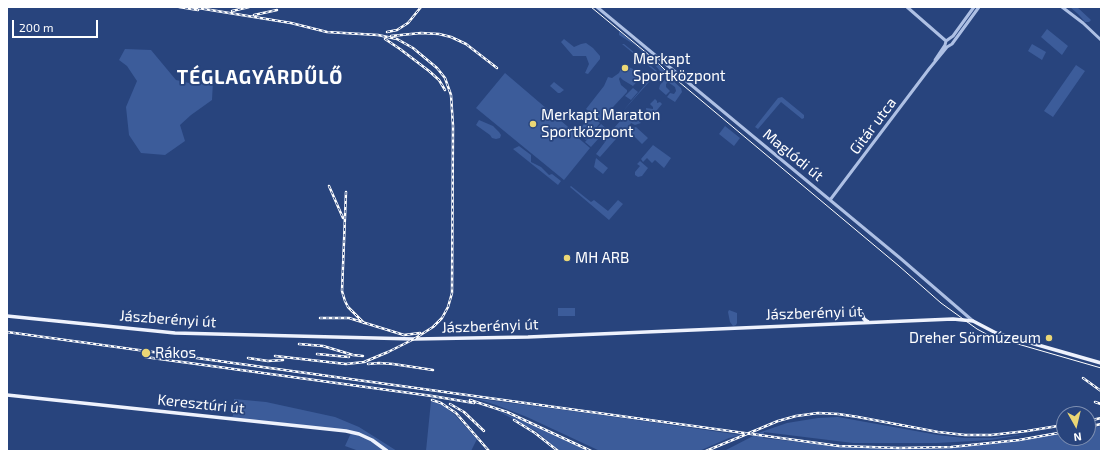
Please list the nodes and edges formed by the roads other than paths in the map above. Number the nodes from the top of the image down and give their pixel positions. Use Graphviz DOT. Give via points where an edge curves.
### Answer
graph roads {
  1 [pos="597,7"];
  2 [pos="907,7"];
  3 [pos="974,7"];
  4 [pos="979,7"];
  5 [pos="1062,7"];
  6 [pos="950,39"];
  7 [pos="1101,40"];
  8 [pos="946,42"];
  9 [pos="953,43"];
  10 [pos="949,46"];
  11 [pos="932,65"];
  12 [pos="830,200"];
  13 [pos="862,314"];
  14 [pos="8,316"];
  15 [pos="973,321"];
  16 [pos="868,322"];
  17 [pos="1101,363"];
  18 [pos="7,395"];
  19 [pos="387,451"];
  1 -- 12 [label="street, Maglódi út"];
  2 -- 8 [label="street"];
  3 -- 6 [label="street"];
  4 -- 9 [label="street"];
  5 -- 7 [label="street"];
  6 -- 8 [label="street"];
  6 -- 9 [label="street"];
  8 -- 10 [label="street"];
  8 -- 11 [label="street, Gitár utca"];
  9 -- 10 [label="street, Gitár utca"];
  10 -- 11 [label="street, Gitár utca"];
  11 -- 12 [label="street, Gitár utca"];
  12 -- 15 [label="street, Maglódi út"];
  13 -- 16 [label="main road"];
  14 -- 16 [label="main road, Jászberényi út" via="175,333 414,339 528,337"];
  15 -- 16 [label="main road, Jászberényi út" via="938,319"];
  15 -- 17 [label="main road" via="996,333"];
  18 -- 19 [label="main road, Keresztúri út" via="346,431 372,440"];
}
